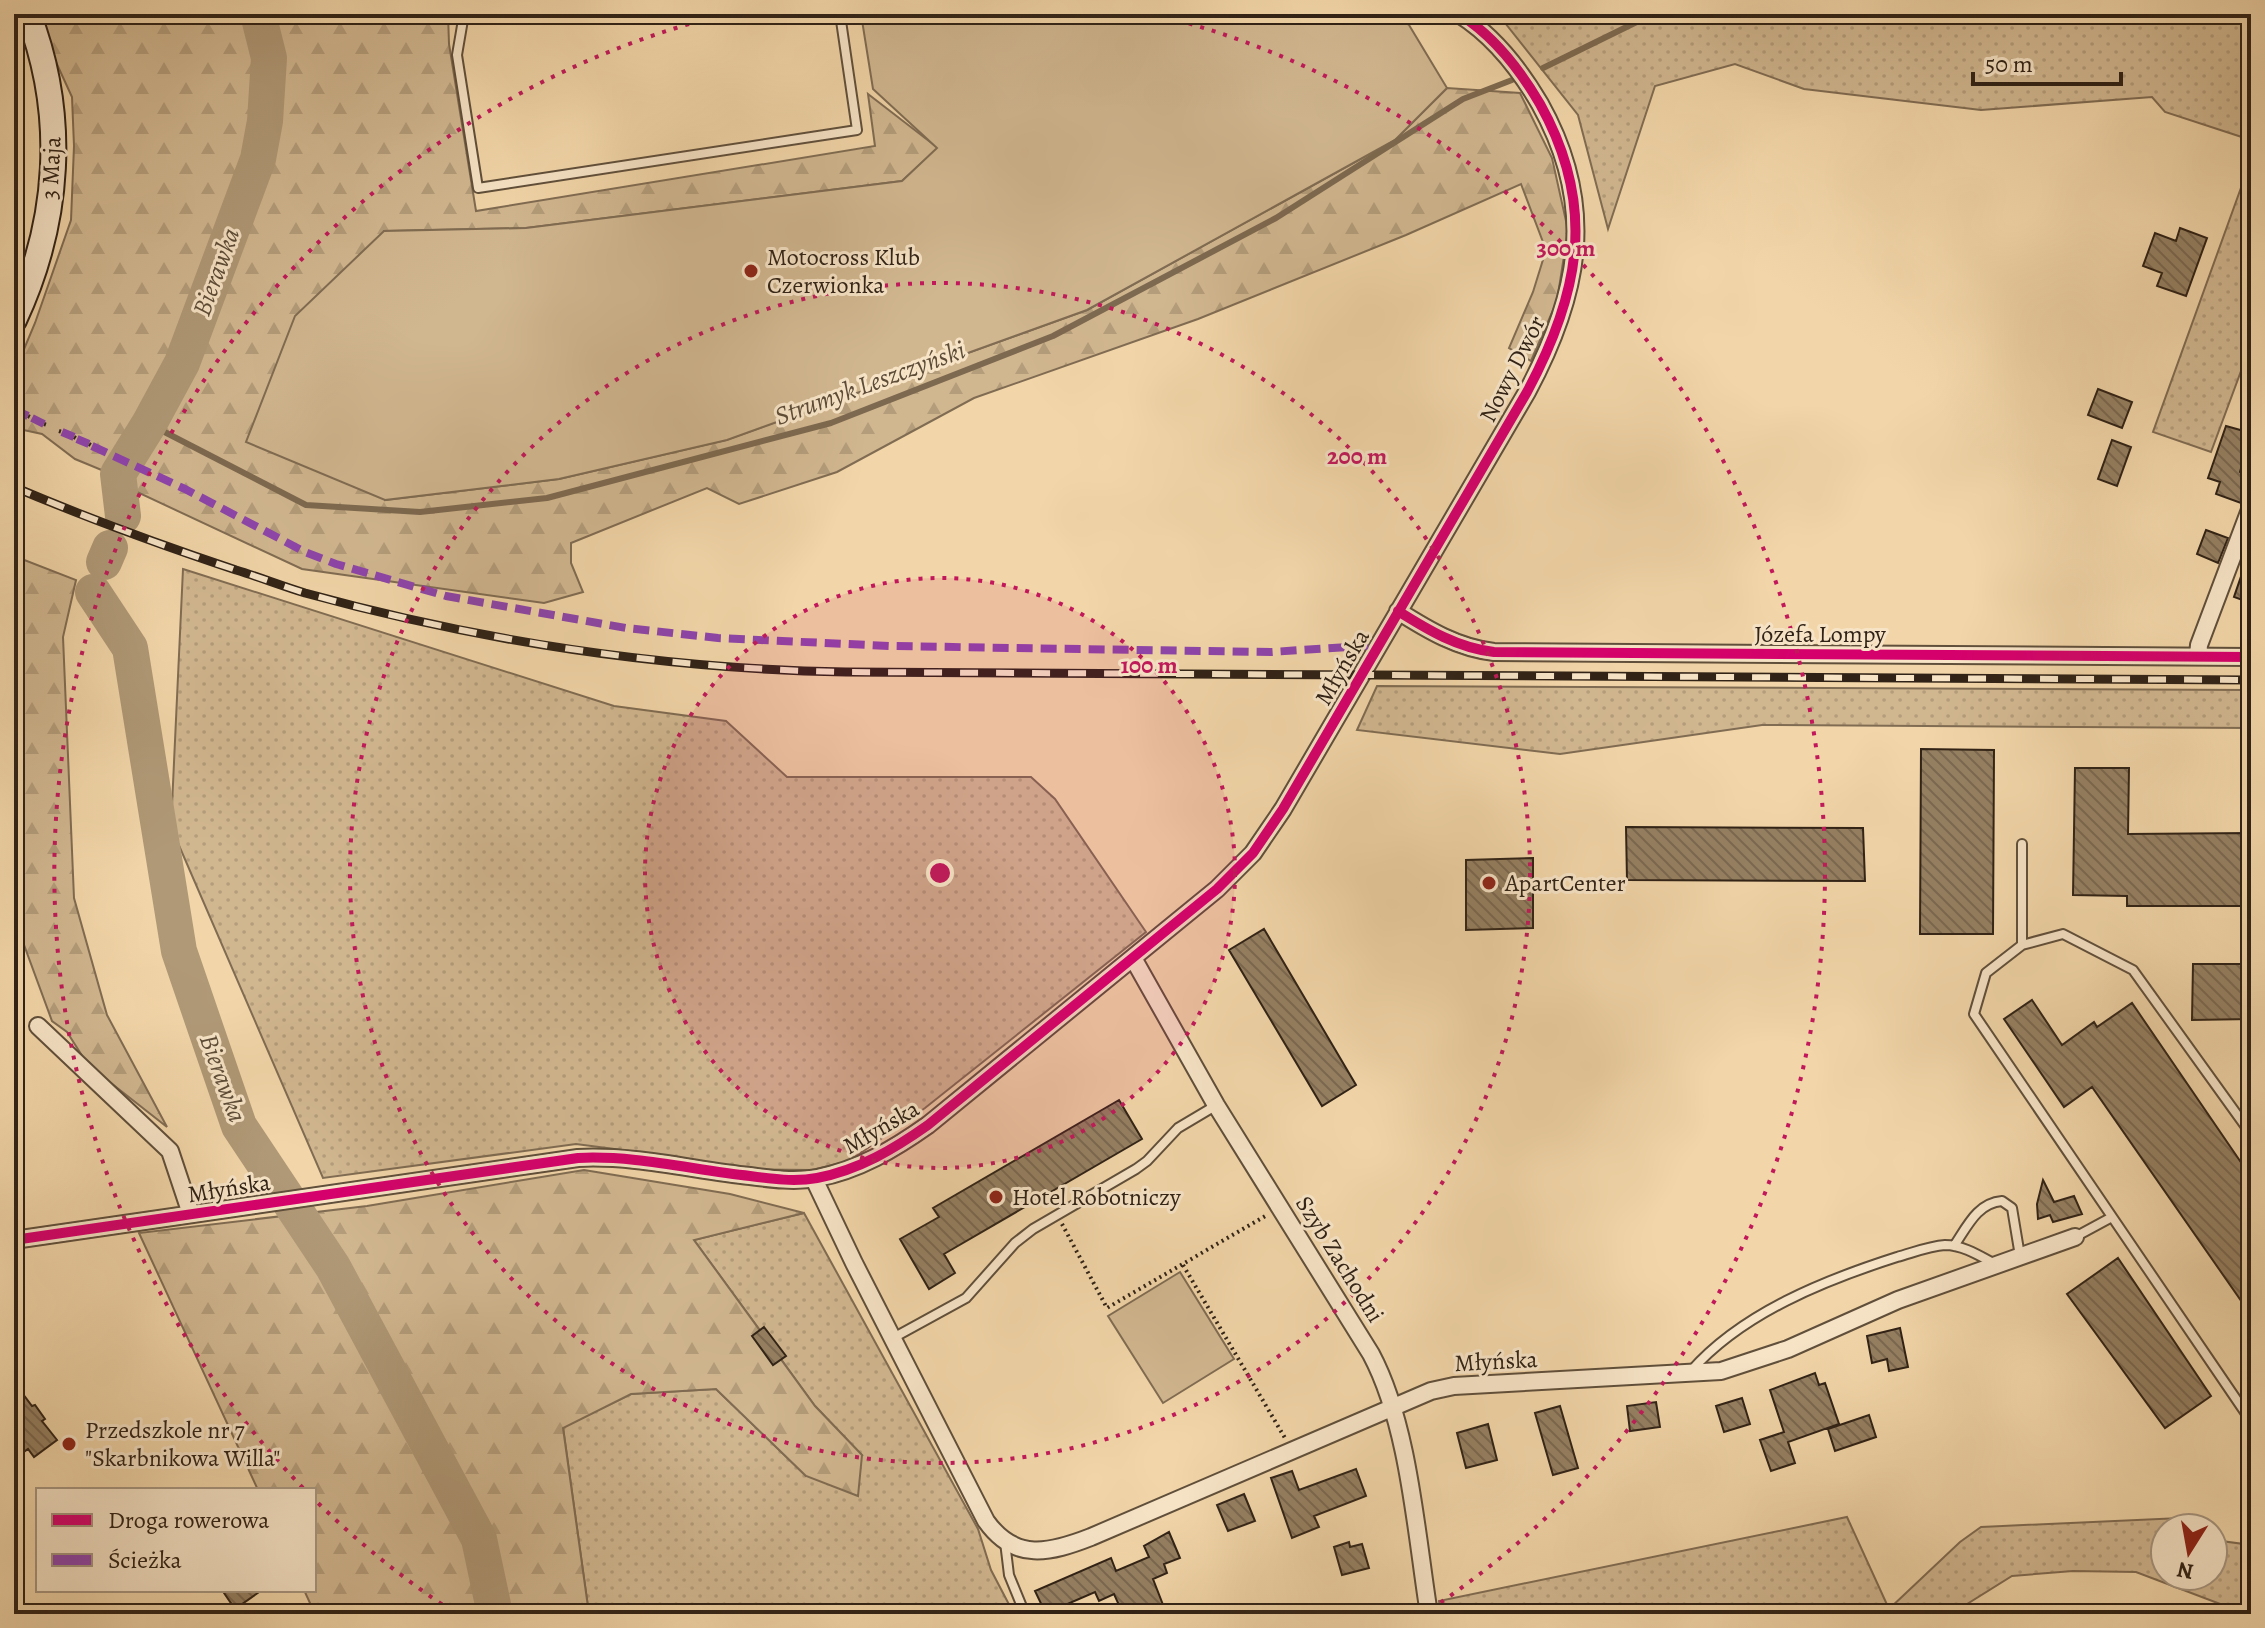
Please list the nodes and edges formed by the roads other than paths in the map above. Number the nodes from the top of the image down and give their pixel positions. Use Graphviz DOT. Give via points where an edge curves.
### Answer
graph roads {
  1 [pos="28,14"];
  2 [pos="464,14"];
  3 [pos="840,14"];
  4 [pos="1459,14"];
  5 [pos="14,320"];
  6 [pos="2251,507"];
  7 [pos="1398,611"];
  8 [pos="2198,656"];
  9 [pos="2251,657"];
  10 [pos="2022,844"];
  11 [pos="2022,945"];
  12 [pos="1133,958"];
  13 [pos="38,1026"];
  14 [pos="1216,1105"];
  15 [pos="2251,1134"];
  16 [pos="814,1179"];
  17 [pos="191,1214"];
  18 [pos="2112,1217"];
  19 [pos="2075,1237"];
  20 [pos="14,1240"];
  21 [pos="1954,1246"];
  22 [pos="2021,1256"];
  23 [pos="1996,1265"];
  24 [pos="892,1338"];
  25 [pos="1687,1374"];
  26 [pos="1393,1405"];
  27 [pos="2251,1421"];
  28 [pos="1005,1541"];
  29 [pos="1025,1614"];
  30 [pos="1429,1614"];
  1 -- 5 [label="main road, 3 Maja" via="48,82 53,165 43,242"];
  2 -- 3 [label="lane" via="457,55 478,188 857,130"];
  4 -- 7 [label="street, Nowy Dwór" via="1513,62 1551,123 1575,204 1574,257 1560,322 1540,367"];
  6 -- 8 [label="street"];
  7 -- 8 [label="street, Józefa Lompy" via="1463,646 1494,652"];
  7 -- 12 [label="street, Młyńska" via="1253,853"];
  8 -- 9 [label="street, Józefa Lompy"];
  10 -- 11 [label="lane"];
  11 -- 15 [label="lane" via="2063,934 2133,970"];
  11 -- 18 [label="lane" via="1986,973 1974,1014"];
  12 -- 14 [label="street, Szyb Zachodni"];
  12 -- 16 [label="street, Młyńska" via="907,1139 858,1166"];
  13 -- 17 [label="street" via="170,1151"];
  14 -- 24 [label="lane" via="1178,1128 1136,1169 1015,1243 966,1298"];
  14 -- 26 [label="street, Szyb Zachodni" via="1371,1354"];
  16 -- 17 [label="street, Młyńska" via="760,1178 589,1157"];
  16 -- 24 [label="street"];
  17 -- 20 [label="street, Młyńska"];
  18 -- 19 [label="lane"];
  18 -- 27 [label="lane"];
  19 -- 22 [label="street, Młyńska"];
  21 -- 22 [label="lane" via="1978,1211 2002,1201 2012,1208"];
  21 -- 23 [label="lane"];
  21 -- 25 [label="lane" via="1931,1247 1883,1262 1802,1295 1718,1343"];
  22 -- 23 [label="street, Młyńska"];
  23 -- 25 [label="street, Młyńska" via="1877,1308 1753,1362"];
  24 -- 28 [label="street" via="977,1503"];
  25 -- 26 [label="street, Młyńska" via="1454,1386"];
  26 -- 28 [label="street, Młyńska" via="1076,1543 1039,1551"];
  26 -- 30 [label="street, Szyb Zachodni"];
  28 -- 29 [label="lane" via="1007,1567"];
}
